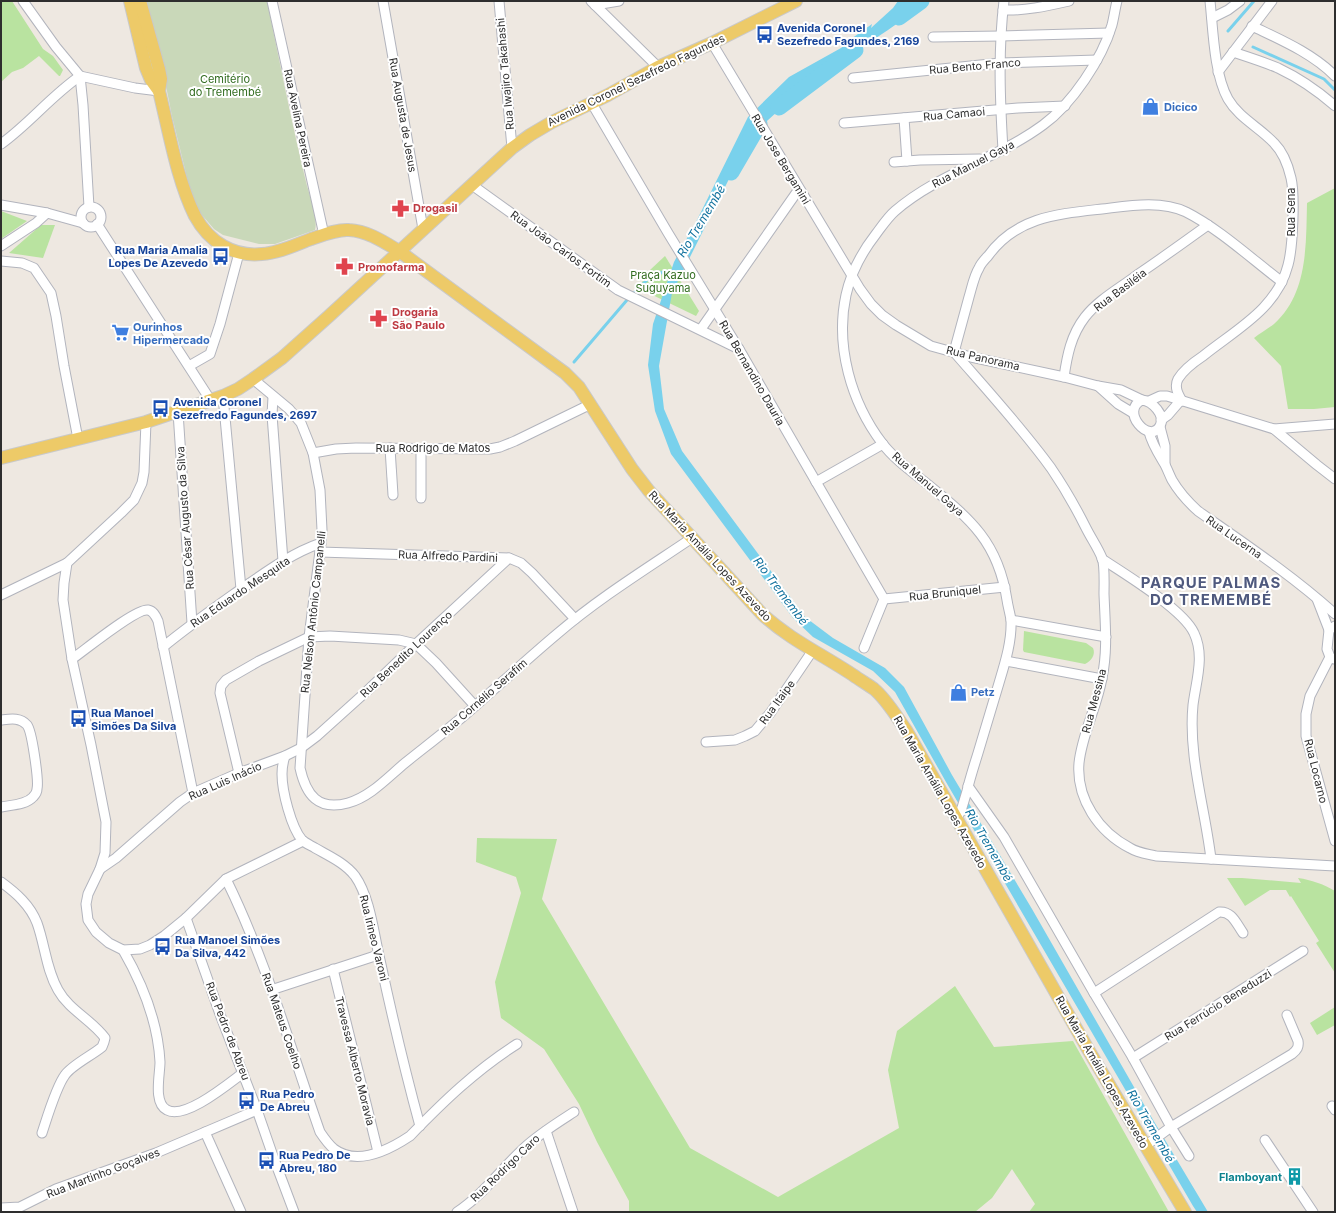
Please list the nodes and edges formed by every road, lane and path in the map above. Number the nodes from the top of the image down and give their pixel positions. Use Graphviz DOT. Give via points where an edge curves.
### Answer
graph roads {
  1 [pos="23,1"];
  2 [pos="130,1"];
  3 [pos="140,1"];
  4 [pos="272,1"];
  5 [pos="384,1"];
  6 [pos="499,1"];
  7 [pos="619,1"];
  8 [pos="796,1"];
  9 [pos="1069,1"];
  10 [pos="1117,1"];
  11 [pos="1210,1"];
  12 [pos="1240,1"];
  13 [pos="1272,1"];
  14 [pos="593,3"];
  15 [pos="1004,6"];
  16 [pos="1212,18"];
  17 [pos="1252,26"];
  18 [pos="1109,33"];
  19 [pos="1000,36"];
  20 [pos="933,37"];
  21 [pos="712,43"];
  22 [pos="1235,50"];
  23 [pos="1097,60"];
  24 [pos="1000,63"];
  25 [pos="658,67"];
  26 [pos="1218,72"];
  27 [pos="80,76"];
  28 [pos="1335,76"];
  29 [pos="853,78"];
  30 [pos="159,91"];
  31 [pos="591,102"];
  32 [pos="1065,106"];
  33 [pos="1335,106"];
  34 [pos="1001,110"];
  35 [pos="904,118"];
  36 [pos="844,123"];
  37 [pos="1,144"];
  38 [pos="512,148"];
  39 [pos="1003,150"];
  40 [pos="982,159"];
  41 [pos="907,161"];
  42 [pos="894,162"];
  43 [pos="472,185"];
  44 [pos="799,189"];
  45 [pos="1,205"];
  46 [pos="88,207"];
  47 [pos="47,213"];
  48 [pos="83,223"];
  49 [pos="97,224"];
  50 [pos="1208,225"];
  51 [pos="423,229"];
  52 [pos="324,235"];
  53 [pos="1,246"];
  54 [pos="399,251"];
  55 [pos="239,253"];
  56 [pos="1,261"];
  57 [pos="851,274"];
  58 [pos="1282,282"];
  59 [pos="715,308"];
  60 [pos="697,328"];
  61 [pos="739,349"];
  62 [pos="954,352"];
  63 [pos="189,366"];
  64 [pos="1064,377"];
  65 [pos="253,379"];
  66 [pos="1098,386"];
  67 [pos="223,396"];
  68 [pos="273,397"];
  69 [pos="211,400"];
  70 [pos="1145,400"];
  71 [pos="1181,401"];
  72 [pos="591,404"];
  73 [pos="178,412"];
  74 [pos="1133,413"];
  75 [pos="146,422"];
  76 [pos="1160,424"];
  77 [pos="1335,424"];
  78 [pos="1274,430"];
  79 [pos="1149,432"];
  80 [pos="78,439"];
  81 [pos="883,444"];
  82 [pos="390,448"];
  83 [pos="420,449"];
  84 [pos="313,453"];
  85 [pos="1,458"];
  86 [pos="1165,464"];
  87 [pos="1335,479"];
  88 [pos="816,482"];
  89 [pos="394,495"];
  90 [pos="420,498"];
  91 [pos="692,538"];
  92 [pos="321,547"];
  93 [pos="509,558"];
  94 [pos="1102,559"];
  95 [pos="283,562"];
  96 [pos="67,563"];
  97 [pos="1005,588"];
  98 [pos="241,589"];
  99 [pos="1,595"];
  100 [pos="1317,598"];
  101 [pos="884,599"];
  102 [pos="1335,614"];
  103 [pos="574,619"];
  104 [pos="1011,620"];
  105 [pos="192,623"];
  106 [pos="1332,628"];
  107 [pos="308,637"];
  108 [pos="1106,637"];
  109 [pos="416,644"];
  110 [pos="163,647"];
  111 [pos="864,648"];
  112 [pos="813,650"];
  113 [pos="1332,658"];
  114 [pos="72,659"];
  115 [pos="1006,661"];
  116 [pos="1102,680"];
  117 [pos="475,706"];
  118 [pos="1,720"];
  119 [pos="706,742"];
  120 [pos="301,748"];
  121 [pos="285,756"];
  122 [pos="239,773"];
  123 [pos="968,788"];
  124 [pos="193,793"];
  125 [pos="1,807"];
  126 [pos="958,815"];
  127 [pos="303,840"];
  128 [pos="1335,841"];
  129 [pos="1211,859"];
  130 [pos="1335,866"];
  131 [pos="100,869"];
  132 [pos="226,879"];
  133 [pos="1,882"];
  134 [pos="186,918"];
  135 [pos="1243,933"];
  136 [pos="123,950"];
  137 [pos="1303,951"];
  138 [pos="378,955"];
  139 [pos="333,969"];
  140 [pos="271,990"];
  141 [pos="1094,993"];
  142 [pos="1287,1016"];
  143 [pos="517,1044"];
  144 [pos="1133,1058"];
  145 [pos="244,1073"];
  146 [pos="257,1110"];
  147 [pos="574,1112"];
  148 [pos="420,1126"];
  149 [pos="1171,1127"];
  150 [pos="546,1131"];
  151 [pos="205,1132"];
  152 [pos="42,1133"];
  153 [pos="1265,1140"];
  154 [pos="1148,1144"];
  155 [pos="378,1152"];
  156 [pos="1189,1156"];
  157 [pos="1,1208"];
  158 [pos="241,1212"];
  159 [pos="294,1212"];
  160 [pos="457,1212"];
  161 [pos="573,1212"];
  162 [pos="1185,1212"];
  163 [pos="1313,1212"];
  1 -- 27 [label="street"];
  2 -- 30 [label="main road, Rua Maria Amália Lopes Azevedo" via="146,68"];
  3 -- 30 [label="main road, Rua Maria Amália Lopes Azevedo" via="159,69"];
  4 -- 52 [label="street, Rua Avelina Pereira"];
  5 -- 51 [label="street, Rua Augusta de Jesus"];
  6 -- 38 [label="street, Rua Iwajiro Takahashi"];
  7 -- 14 [label="street"];
  8 -- 21 [label="main road, Avenida Coronel Sezefredo Fagundes"];
  9 -- 15 [label="street" via="1022,10"];
  10 -- 18 [label="street, Rua Manuel Gaya"];
  11 -- 16 [label="street, Rua Sena"];
  12 -- 16 [label="street"];
  13 -- 17 [label="street"];
  14 -- 25 [label="street"];
  15 -- 19 [label="street"];
  16 -- 26 [label="street, Rua Sena"];
  17 -- 22 [label="street"];
  17 -- 28 [label="street" via="1313,57"];
  18 -- 19 [label="street"];
  18 -- 23 [label="street, Rua Manuel Gaya"];
  19 -- 20 [label="street"];
  19 -- 24 [label="street"];
  21 -- 25 [label="main road, Avenida Coronel Sezefredo Fagundes"];
  21 -- 44 [label="street, Rua Jose Bergamini"];
  22 -- 26 [label="street"];
  22 -- 33 [label="street" via="1290,74"];
  23 -- 24 [label="street, Rua Bento Franco"];
  23 -- 32 [label="street, Rua Manuel Gaya"];
  24 -- 29 [label="street, Rua Bento Franco"];
  24 -- 34 [label="street"];
  25 -- 31 [label="main road, Avenida Coronel Sezefredo Fagundes"];
  26 -- 58 [label="street, Rua Sena" via="1233,108 1274,143 1285,157 1291,179 1291,240 1288,265"];
  27 -- 30 [label="street"];
  27 -- 37 [label="street"];
  27 -- 46 [label="street" via="84,105"];
  30 -- 55 [label="main road, Rua Maria Amália Lopes Azevedo" via="179,172 196,217 206,233 216,242"];
  31 -- 38 [label="main road, Avenida Coronel Sezefredo Fagundes" via="552,122"];
  31 -- 59 [label="street, Rua Bernandino Dauria"];
  32 -- 34 [label="street, Rua Camaoi"];
  32 -- 39 [label="street, Rua Manuel Gaya" via="1046,124"];
  34 -- 35 [label="street, Rua Camaoi"];
  34 -- 39 [label="street"];
  35 -- 36 [label="street, Rua Camaoi"];
  35 -- 41 [label="street"];
  38 -- 43 [label="main road, Avenida Coronel Sezefredo Fagundes"];
  39 -- 40 [label="street, Rua Manuel Gaya"];
  40 -- 41 [label="street"];
  40 -- 57 [label="street, Rua Manuel Gaya" via="923,189 893,212 869,243"];
  41 -- 42 [label="street"];
  43 -- 51 [label="main road, Avenida Coronel Sezefredo Fagundes"];
  43 -- 60 [label="street, Rua João Carlos Fortim" via="618,290"];
  44 -- 57 [label="street, Rua Jose Bergamini"];
  44 -- 59 [label="street"];
  45 -- 47 [label="street"];
  46 -- 48 [label="street" via="81,213"];
  46 -- 49 [label="street" via="100,212"];
  47 -- 48 [label="street"];
  47 -- 53 [label="street"];
  48 -- 49 [label="street" via="88,226"];
  49 -- 63 [label="street"];
  50 -- 58 [label="street"];
  50 -- 62 [label="street" via="1185,212 1166,206 1147,205 1086,211 1041,219 1021,226 1007,235 978,268"];
  50 -- 64 [label="street, Rua Basiléia" via="1101,301 1085,317 1067,354"];
  51 -- 54 [label="main road, Avenida Coronel Sezefredo Fagundes"];
  52 -- 54 [label="main road, Rua Maria Amália Lopes Azevedo" via="348,230 360,232"];
  52 -- 55 [label="main road, Rua Maria Amália Lopes Azevedo" via="268,253"];
  54 -- 65 [label="main road, Avenida Coronel Sezefredo Fagundes" via="282,358"];
  54 -- 72 [label="main road, Rua Maria Amália Lopes Azevedo" via="550,361 579,387"];
  55 -- 63 [label="street" via="210,354"];
  56 -- 80 [label="street" via="22,263 34,268 51,293"];
  57 -- 62 [label="street, Rua Panorama" via="871,304 896,325 931,346"];
  57 -- 81 [label="street, Rua Manuel Gaya" via="843,319 843,345 847,369 867,419"];
  58 -- 71 [label="street, Rua Sena" via="1261,311 1183,372 1176,387"];
  59 -- 60 [label="street"];
  59 -- 61 [label="street, Rua Bernandino Dauria"];
  60 -- 61 [label="street, Rua João Carlos Fortim"];
  61 -- 88 [label="street, Rua Bernandino Dauria"];
  62 -- 64 [label="street, Rua Panorama"];
  62 -- 94 [label="street, Rua Messina" via="1052,469"];
  63 -- 69 [label="street"];
  64 -- 66 [label="street, Rua Panorama"];
  65 -- 67 [label="main road, Avenida Coronel Sezefredo Fagundes"];
  65 -- 68 [label="street, Rua Nelson Antônio Campanelli"];
  66 -- 70 [label="street" via="1121,390"];
  66 -- 74 [label="street, Rua Panorama" via="1118,404"];
  67 -- 69 [label="main road, Avenida Coronel Sezefredo Fagundes"];
  67 -- 98 [label="street"];
  68 -- 84 [label="street, Rua Nelson Antônio Campanelli" via="289,409 301,423"];
  68 -- 95 [label="street"];
  69 -- 73 [label="main road, Avenida Coronel Sezefredo Fagundes"];
  70 -- 71 [label="street" via="1167,396"];
  70 -- 74 [label="street" via="1136,404"];
  70 -- 76 [label="street" via="1157,410"];
  71 -- 76 [label="street"];
  71 -- 78 [label="street"];
  72 -- 83 [label="street, Rua Rodrigo de Matos" via="500,447 481,450"];
  72 -- 91 [label="main road, Rua Maria Amália Lopes Azevedo" via="632,469"];
  73 -- 75 [label="main road, Avenida Coronel Sezefredo Fagundes"];
  73 -- 105 [label="street, Rua César Augusto da Silva"];
  74 -- 79 [label="street" via="1139,425"];
  75 -- 80 [label="main road, Avenida Coronel Sezefredo Fagundes"];
  75 -- 96 [label="street" via="144,472 134,500"];
  76 -- 79 [label="street" via="1155,431"];
  76 -- 86 [label="street, Rua Lucerna" via="1165,446"];
  77 -- 78 [label="street"];
  78 -- 87 [label="street"];
  79 -- 86 [label="street, Rua Lucerna"];
  80 -- 85 [label="main road, Avenida Coronel Sezefredo Fagundes"];
  81 -- 88 [label="street"];
  81 -- 97 [label="street, Rua Manuel Gaya" via="976,528 995,556"];
  82 -- 83 [label="street, Rua Rodrigo de Matos"];
  82 -- 84 [label="street, Rua Rodrigo de Matos" via="336,449"];
  82 -- 89 [label="street"];
  83 -- 90 [label="street"];
  84 -- 92 [label="street, Rua Nelson Antônio Campanelli" via="320,490"];
  86 -- 100 [label="street, Rua Lucerna" via="1179,491 1198,511"];
  88 -- 101 [label="street, Rua Bernandino Dauria"];
  91 -- 103 [label="street, Rua Cornélio Serafim"];
  91 -- 112 [label="main road, Rua Maria Amália Lopes Azevedo" via="762,614 784,632"];
  92 -- 93 [label="street, Rua Alfredo Pardini"];
  92 -- 95 [label="street, Rua Eduardo Mesquita"];
  92 -- 107 [label="street, Rua Nelson Antônio Campanelli"];
  93 -- 103 [label="street, Rua Alfredo Pardini" via="521,563 532,573"];
  93 -- 109 [label="street, Rua Benedito Lourenço"];
  94 -- 108 [label="street, Rua Messina"];
  94 -- 129 [label="street" via="1171,607 1186,620 1194,632 1200,650 1192,731"];
  95 -- 98 [label="street, Rua Eduardo Mesquita"];
  96 -- 99 [label="street"];
  96 -- 114 [label="street" via="63,600"];
  97 -- 101 [label="street, Rua Bruniquel"];
  97 -- 104 [label="street, Rua Manuel Gaya"];
  98 -- 105 [label="street, Rua Eduardo Mesquita"];
  100 -- 102 [label="street, Rua Lucerna"];
  100 -- 106 [label="street"];
  101 -- 111 [label="street"];
  103 -- 117 [label="street, Rua Cornélio Serafim"];
  104 -- 108 [label="street"];
  104 -- 115 [label="street, Rua Manuel Gaya"];
  105 -- 110 [label="street, Rua Eduardo Mesquita"];
  106 -- 113 [label="street" via="1327,649"];
  107 -- 109 [label="street" via="376,638"];
  107 -- 120 [label="street, Rua Nelson Antônio Campanelli"];
  107 -- 122 [label="street" via="259,661 226,680 221,686 220,694"];
  108 -- 116 [label="street, Rua Messina"];
  109 -- 117 [label="street"];
  109 -- 120 [label="street, Rua Benedito Lourenço"];
  110 -- 114 [label="street" via="158,622 152,611 147,610 135,614"];
  110 -- 124 [label="street"];
  112 -- 119 [label="street, Rua Itaipe" via="755,731 735,740"];
  112 -- 126 [label="main road, Rua Maria Amália Lopes Azevedo" via="874,689 886,700"];
  113 -- 128 [label="street, Rua Locarno" via="1310,696 1306,714 1306,736"];
  114 -- 131 [label="street" via="106,822 105,853"];
  115 -- 116 [label="street"];
  115 -- 123 [label="street, Rua Manuel Gaya"];
  116 -- 129 [label="street, Rua Messina" via="1079,762 1079,777 1087,805 1099,824 1131,849 1156,856"];
  117 -- 120 [label="street, Rua Cornélio Serafim" via="372,790 348,803 323,804 308,792 300,768"];
  118 -- 125 [label="street" via="19,719 28,726 38,780 32,799"];
  120 -- 121 [label="street, Rua Luis Inácio"];
  121 -- 122 [label="street, Rua Luis Inácio"];
  121 -- 127 [label="street, Rua Irineo Varoni" via="282,774 284,793 293,823"];
  122 -- 124 [label="street, Rua Luis Inácio"];
  123 -- 126 [label="street, Rua Manuel Gaya"];
  123 -- 141 [label="street" via="1004,837"];
  124 -- 131 [label="street, Rua Luis Inácio"];
  126 -- 154 [label="main road, Rua Maria Amália Lopes Azevedo"];
  127 -- 132 [label="street"];
  127 -- 138 [label="street, Rua Irineo Varoni" via="333,858 355,876 368,907"];
  129 -- 130 [label="street, Rua Messina"];
  131 -- 136 [label="street" via="88,894 88,920 101,937"];
  132 -- 134 [label="street"];
  132 -- 140 [label="street, Rua Mateus Coelho" via="248,925"];
  133 -- 152 [label="street" via="22,899 32,913 58,991 104,1038 102,1047 64,1075"];
  134 -- 136 [label="street" via="150,945 140,949"];
  134 -- 145 [label="street, Rua Pedro de Abreu"];
  135 -- 141 [label="street" via="1229,914 1219,912"];
  136 -- 145 [label="street" via="135,973 155,1027 160,1064 158,1098 164,1108 175,1112 190,1109"];
  137 -- 144 [label="street, Rua Ferrúcio Beneduzzi"];
  138 -- 139 [label="street"];
  138 -- 148 [label="street, Rua Irineo Varoni"];
  139 -- 140 [label="street"];
  139 -- 155 [label="street, Travessa Alberto Moravia"];
  140 -- 155 [label="street, Rua Mateus Coelho" via="320,1132 326,1142 343,1154 356,1156"];
  141 -- 144 [label="street"];
  142 -- 149 [label="street" via="1299,1045 1292,1054"];
  143 -- 148 [label="street" via="493,1059 468,1080"];
  144 -- 149 [label="street"];
  145 -- 146 [label="street, Rua Pedro de Abreu"];
  146 -- 151 [label="street, Rua Martinho Goçalves"];
  146 -- 159 [label="street, Rua Pedro de Abreu"];
  147 -- 150 [label="street, Rua Rodrigo Caro"];
  148 -- 155 [label="street" via="398,1144"];
  149 -- 154 [label="street"];
  149 -- 156 [label="street"];
  150 -- 160 [label="street, Rua Rodrigo Caro" via="534,1139"];
  150 -- 161 [label="street"];
  151 -- 157 [label="street, Rua Martinho Goçalves" via="70,1184 20,1207"];
  151 -- 158 [label="street"];
  153 -- 163 [label="street"];
  154 -- 162 [label="main road, Rua Maria Amália Lopes Azevedo"];
}
